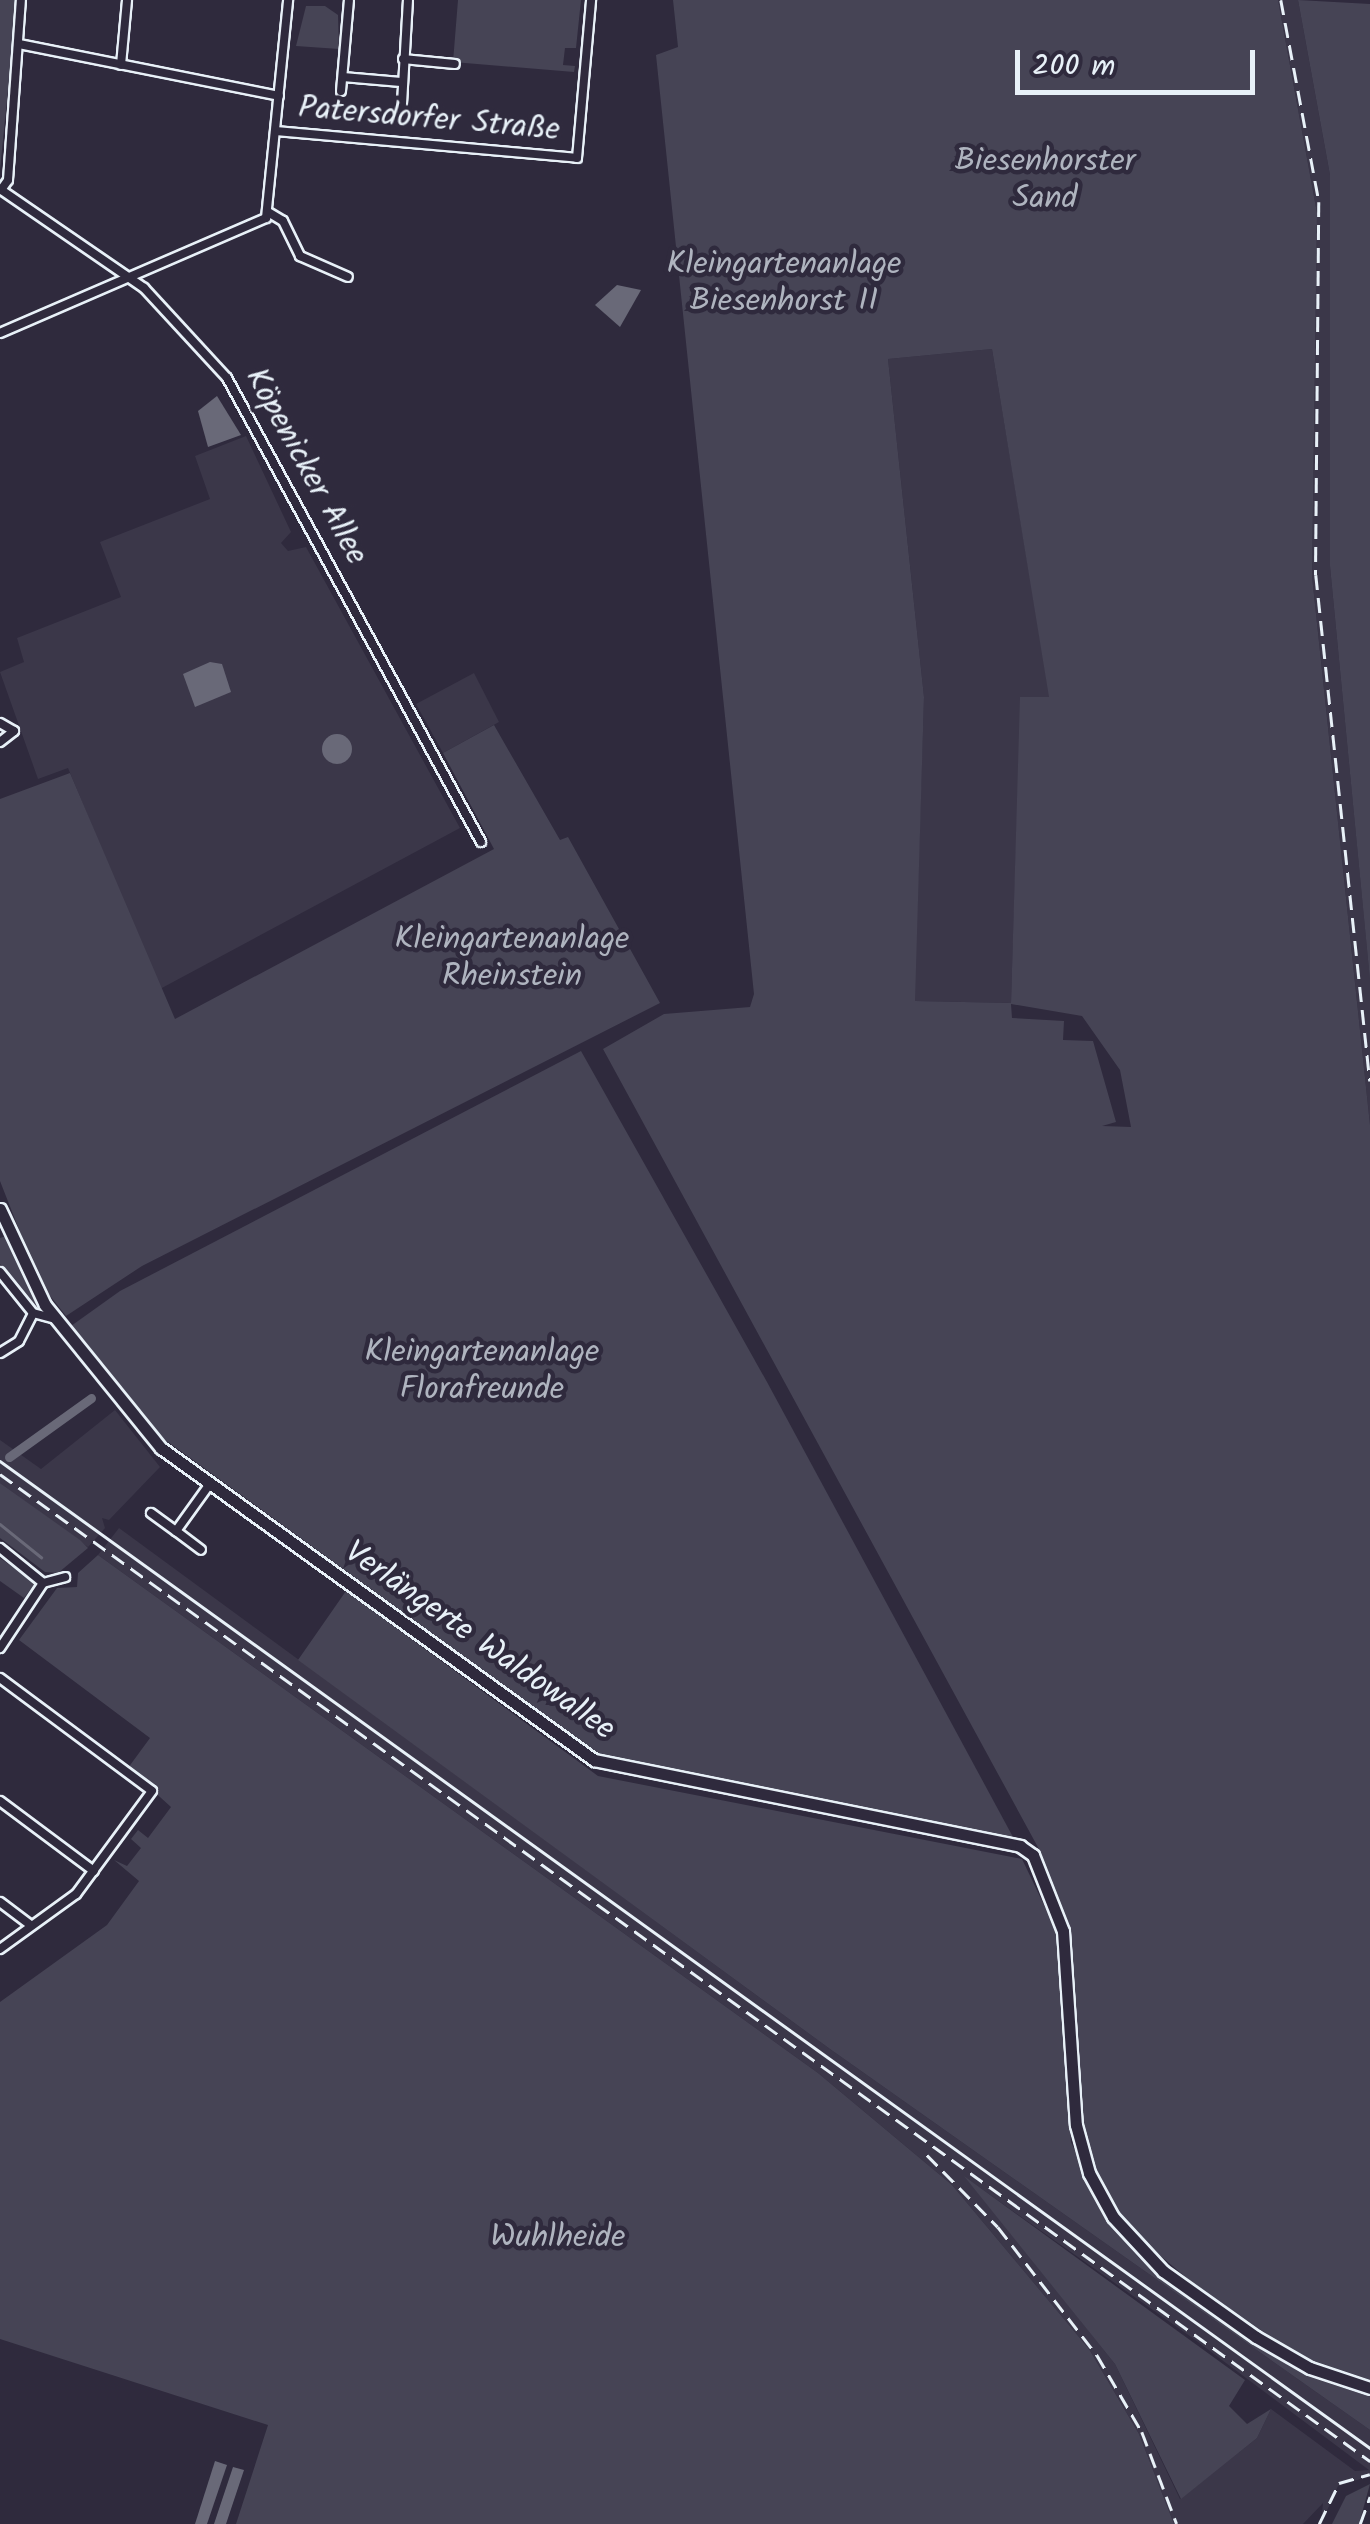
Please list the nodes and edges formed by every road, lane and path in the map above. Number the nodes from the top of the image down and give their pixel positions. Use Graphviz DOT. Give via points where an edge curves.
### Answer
graph roads {
  1 [pos="22,0"];
  2 [pos="127,0"];
  3 [pos="288,0"];
  4 [pos="349,0"];
  5 [pos="408,0"];
  6 [pos="590,0"];
  7 [pos="19,44"];
  8 [pos="403,59"];
  9 [pos="455,64"];
  10 [pos="121,65"];
  11 [pos="343,77"];
  12 [pos="401,82"];
  13 [pos="342,91"];
  14 [pos="279,96"];
  15 [pos="401,121"];
  16 [pos="276,131"];
  17 [pos="1,190"];
  18 [pos="268,212"];
  19 [pos="348,277"];
  20 [pos="130,279"];
  21 [pos="0,334"];
  22 [pos="0,722"];
  23 [pos="0,742"];
  24 [pos="481,842"];
  25 [pos="0,1209"];
  26 [pos="0,1272"];
  27 [pos="33,1313"];
  28 [pos="59,1322"];
  29 [pos="0,1353"];
  30 [pos="209,1485"];
  31 [pos="151,1513"];
  32 [pos="176,1531"];
  33 [pos="0,1548"];
  34 [pos="201,1550"];
  35 [pos="65,1577"];
  36 [pos="43,1583"];
  37 [pos="0,1648"];
  38 [pos="0,1678"];
  39 [pos="0,1800"];
  40 [pos="94,1871"];
  41 [pos="0,1902"];
  42 [pos="31,1925"];
  43 [pos="0,1949"];
  44 [pos="1370,2388"];
  1 -- 7 [label="street"];
  2 -- 10 [label="street"];
  3 -- 14 [label="street"];
  4 -- 11 [label="street"];
  5 -- 8 [label="street"];
  6 -- 16 [label="street, Patersdorfer Straße" via="577,158"];
  7 -- 10 [label="street"];
  7 -- 17 [label="street"];
  8 -- 9 [label="street"];
  8 -- 12 [label="street"];
  10 -- 14 [label="street"];
  11 -- 12 [label="street"];
  11 -- 13 [label="street"];
  12 -- 15 [label="street"];
  14 -- 16 [label="street"];
  16 -- 18 [label="street"];
  17 -- 20 [label="street, Köpenicker Allee"];
  18 -- 19 [label="street" via="283,221 300,256"];
  18 -- 20 [label="street" via="252,228"];
  20 -- 21 [label="street"];
  20 -- 24 [label="street, Köpenicker Allee" via="183,324 241,396"];
  22 -- 23 [label="street" via="14,731"];
  25 -- 28 [label="street, Verlängerte Waldowallee" via="33,1286"];
  26 -- 27 [label="street"];
  27 -- 28 [label="street"];
  27 -- 29 [label="street" via="19,1341"];
  28 -- 30 [label="street, Verlängerte Waldowallee" via="146,1433"];
  30 -- 32 [label="street"];
  30 -- 44 [label="street, Verlängerte Waldowallee" via="602,1763 1009,1844 1033,1855 1063,1930 1073,2106 1100,2196 1142,2252 1202,2299 1286,2356"];
  31 -- 32 [label="street"];
  32 -- 34 [label="street"];
  33 -- 36 [label="street"];
  35 -- 36 [label="street"];
  36 -- 37 [label="street"];
  38 -- 40 [label="street" via="152,1791"];
  39 -- 40 [label="street"];
  40 -- 42 [label="street" via="76,1894"];
  41 -- 42 [label="street"];
  42 -- 43 [label="street"];
}
